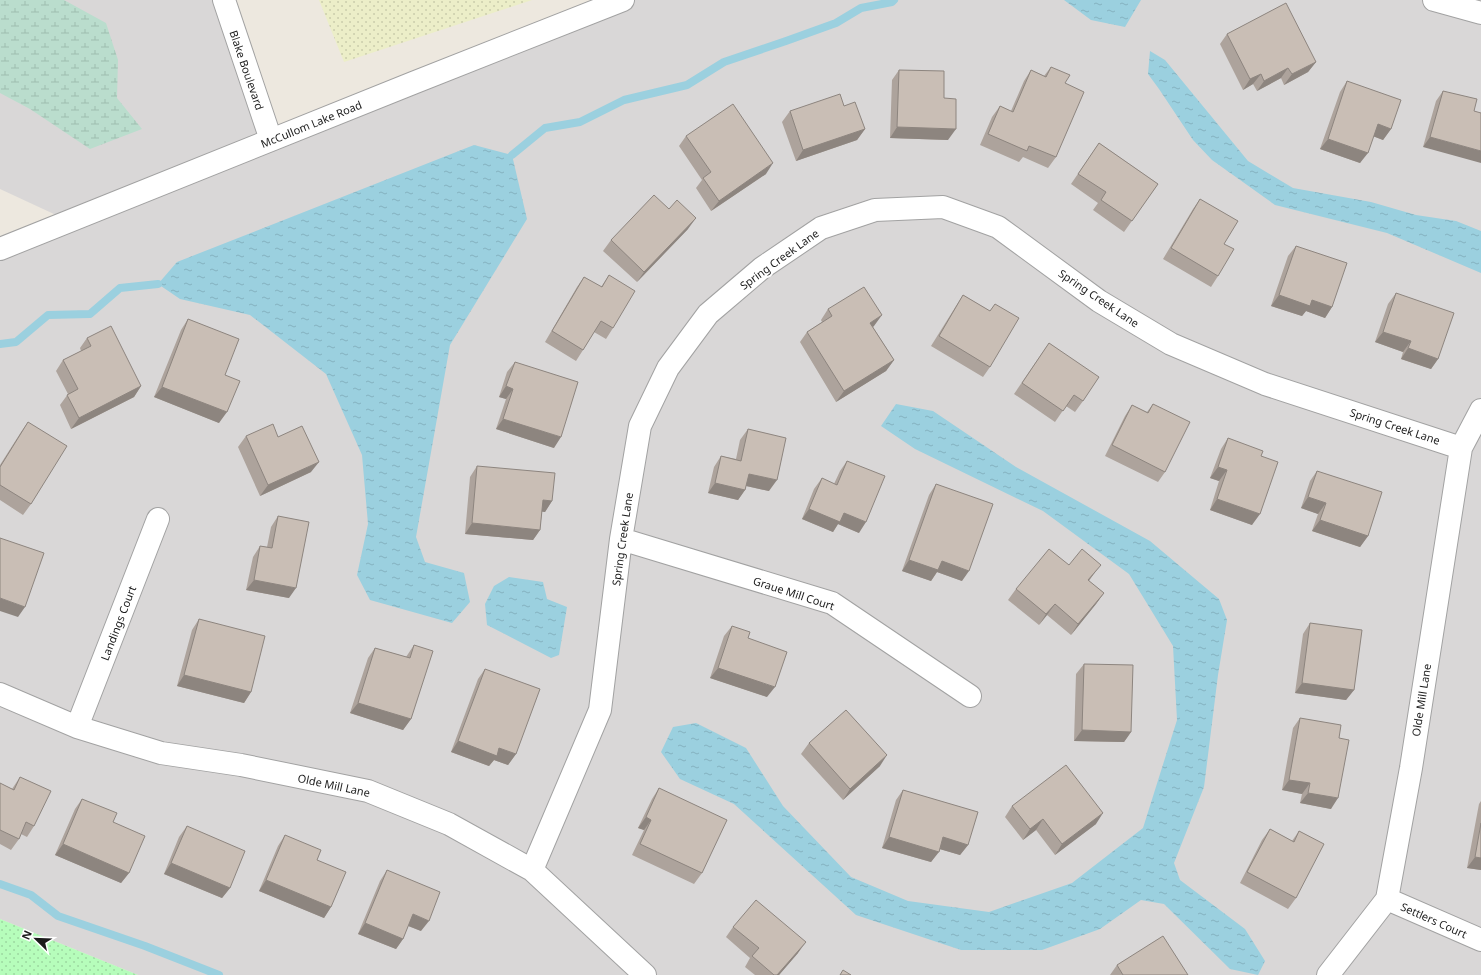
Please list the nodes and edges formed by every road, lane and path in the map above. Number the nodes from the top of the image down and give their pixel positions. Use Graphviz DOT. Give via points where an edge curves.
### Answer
graph roads {
  1 [pos="224,0"];
  2 [pos="623,0"];
  3 [pos="1434,0"];
  4 [pos="1481,13"];
  5 [pos="271,140"];
  6 [pos="0,249"];
  7 [pos="1481,410"];
  8 [pos="1461,448"];
  9 [pos="158,519"];
  10 [pos="621,539"];
  11 [pos="0,694"];
  12 [pos="970,696"];
  13 [pos="77,727"];
  14 [pos="532,870"];
  15 [pos="1387,899"];
  16 [pos="1481,940"];
  17 [pos="645,975"];
  18 [pos="1328,975"];
  1 -- 5 [label="street, Blake Boulevard"];
  2 -- 5 [label="street, McCullom Lake Road"];
  3 -- 4 [label="street"];
  5 -- 6 [label="street, McCullom Lake Road"];
  7 -- 8 [label="street, Olde Mill Lane"];
  8 -- 10 [label="street, Spring Creek Lane" via="1265,384 1171,344 1099,301 998,227 943,207 876,210 821,228 762,268 708,314 668,368 640,426"];
  8 -- 15 [label="street, Olde Mill Lane" via="1411,768"];
  9 -- 13 [label="street, Landings Court"];
  10 -- 12 [label="street, Graue Mill Court" via="832,603"];
  10 -- 14 [label="street, Spring Creek Lane" via="600,710"];
  11 -- 13 [label="street, Olde Mill Lane"];
  13 -- 14 [label="street, Olde Mill Lane" via="161,753 241,765 368,791 449,824"];
  14 -- 17 [label="street, Olde Mill Lane"];
  15 -- 16 [label="street, Settlers Court"];
  15 -- 18 [label="street, Olde Mill Lane"];
}
